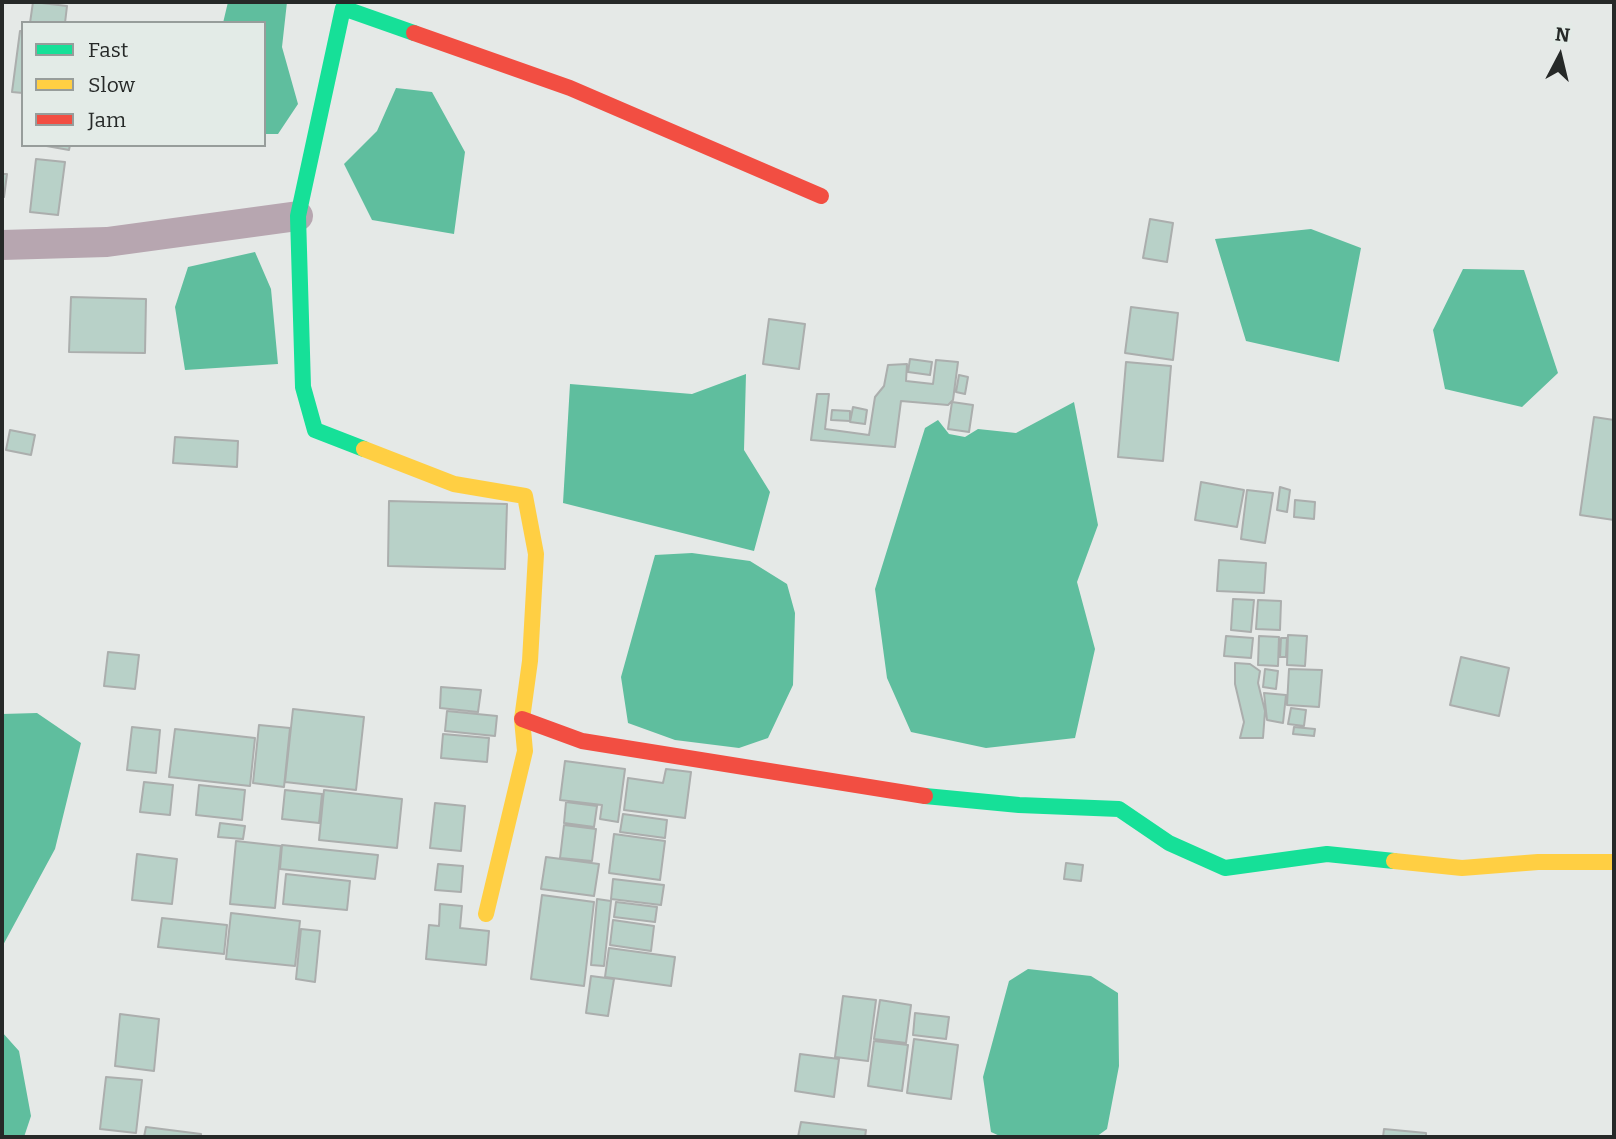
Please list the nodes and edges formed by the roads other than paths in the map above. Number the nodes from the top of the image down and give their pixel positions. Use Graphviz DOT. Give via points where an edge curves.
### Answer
graph roads {
  1 [pos="821,196"];
  2 [pos="298,216"];
  3 [pos="2,245"];
  4 [pos="522,719"];
  5 [pos="1614,862"];
  6 [pos="485,915"];
  1 -- 2 [label="street" via="570,88 343,8"];
  2 -- 3 [label="street" via="107,242"];
  2 -- 4 [label="street" via="303,387 315,430 454,484 525,496 537,554"];
  4 -- 5 [label="street" via="582,741 904,793 1119,809 1169,843 1225,868 1327,853 1462,868"];
  4 -- 6 [label="street" via="525,751 520,781"];
}
